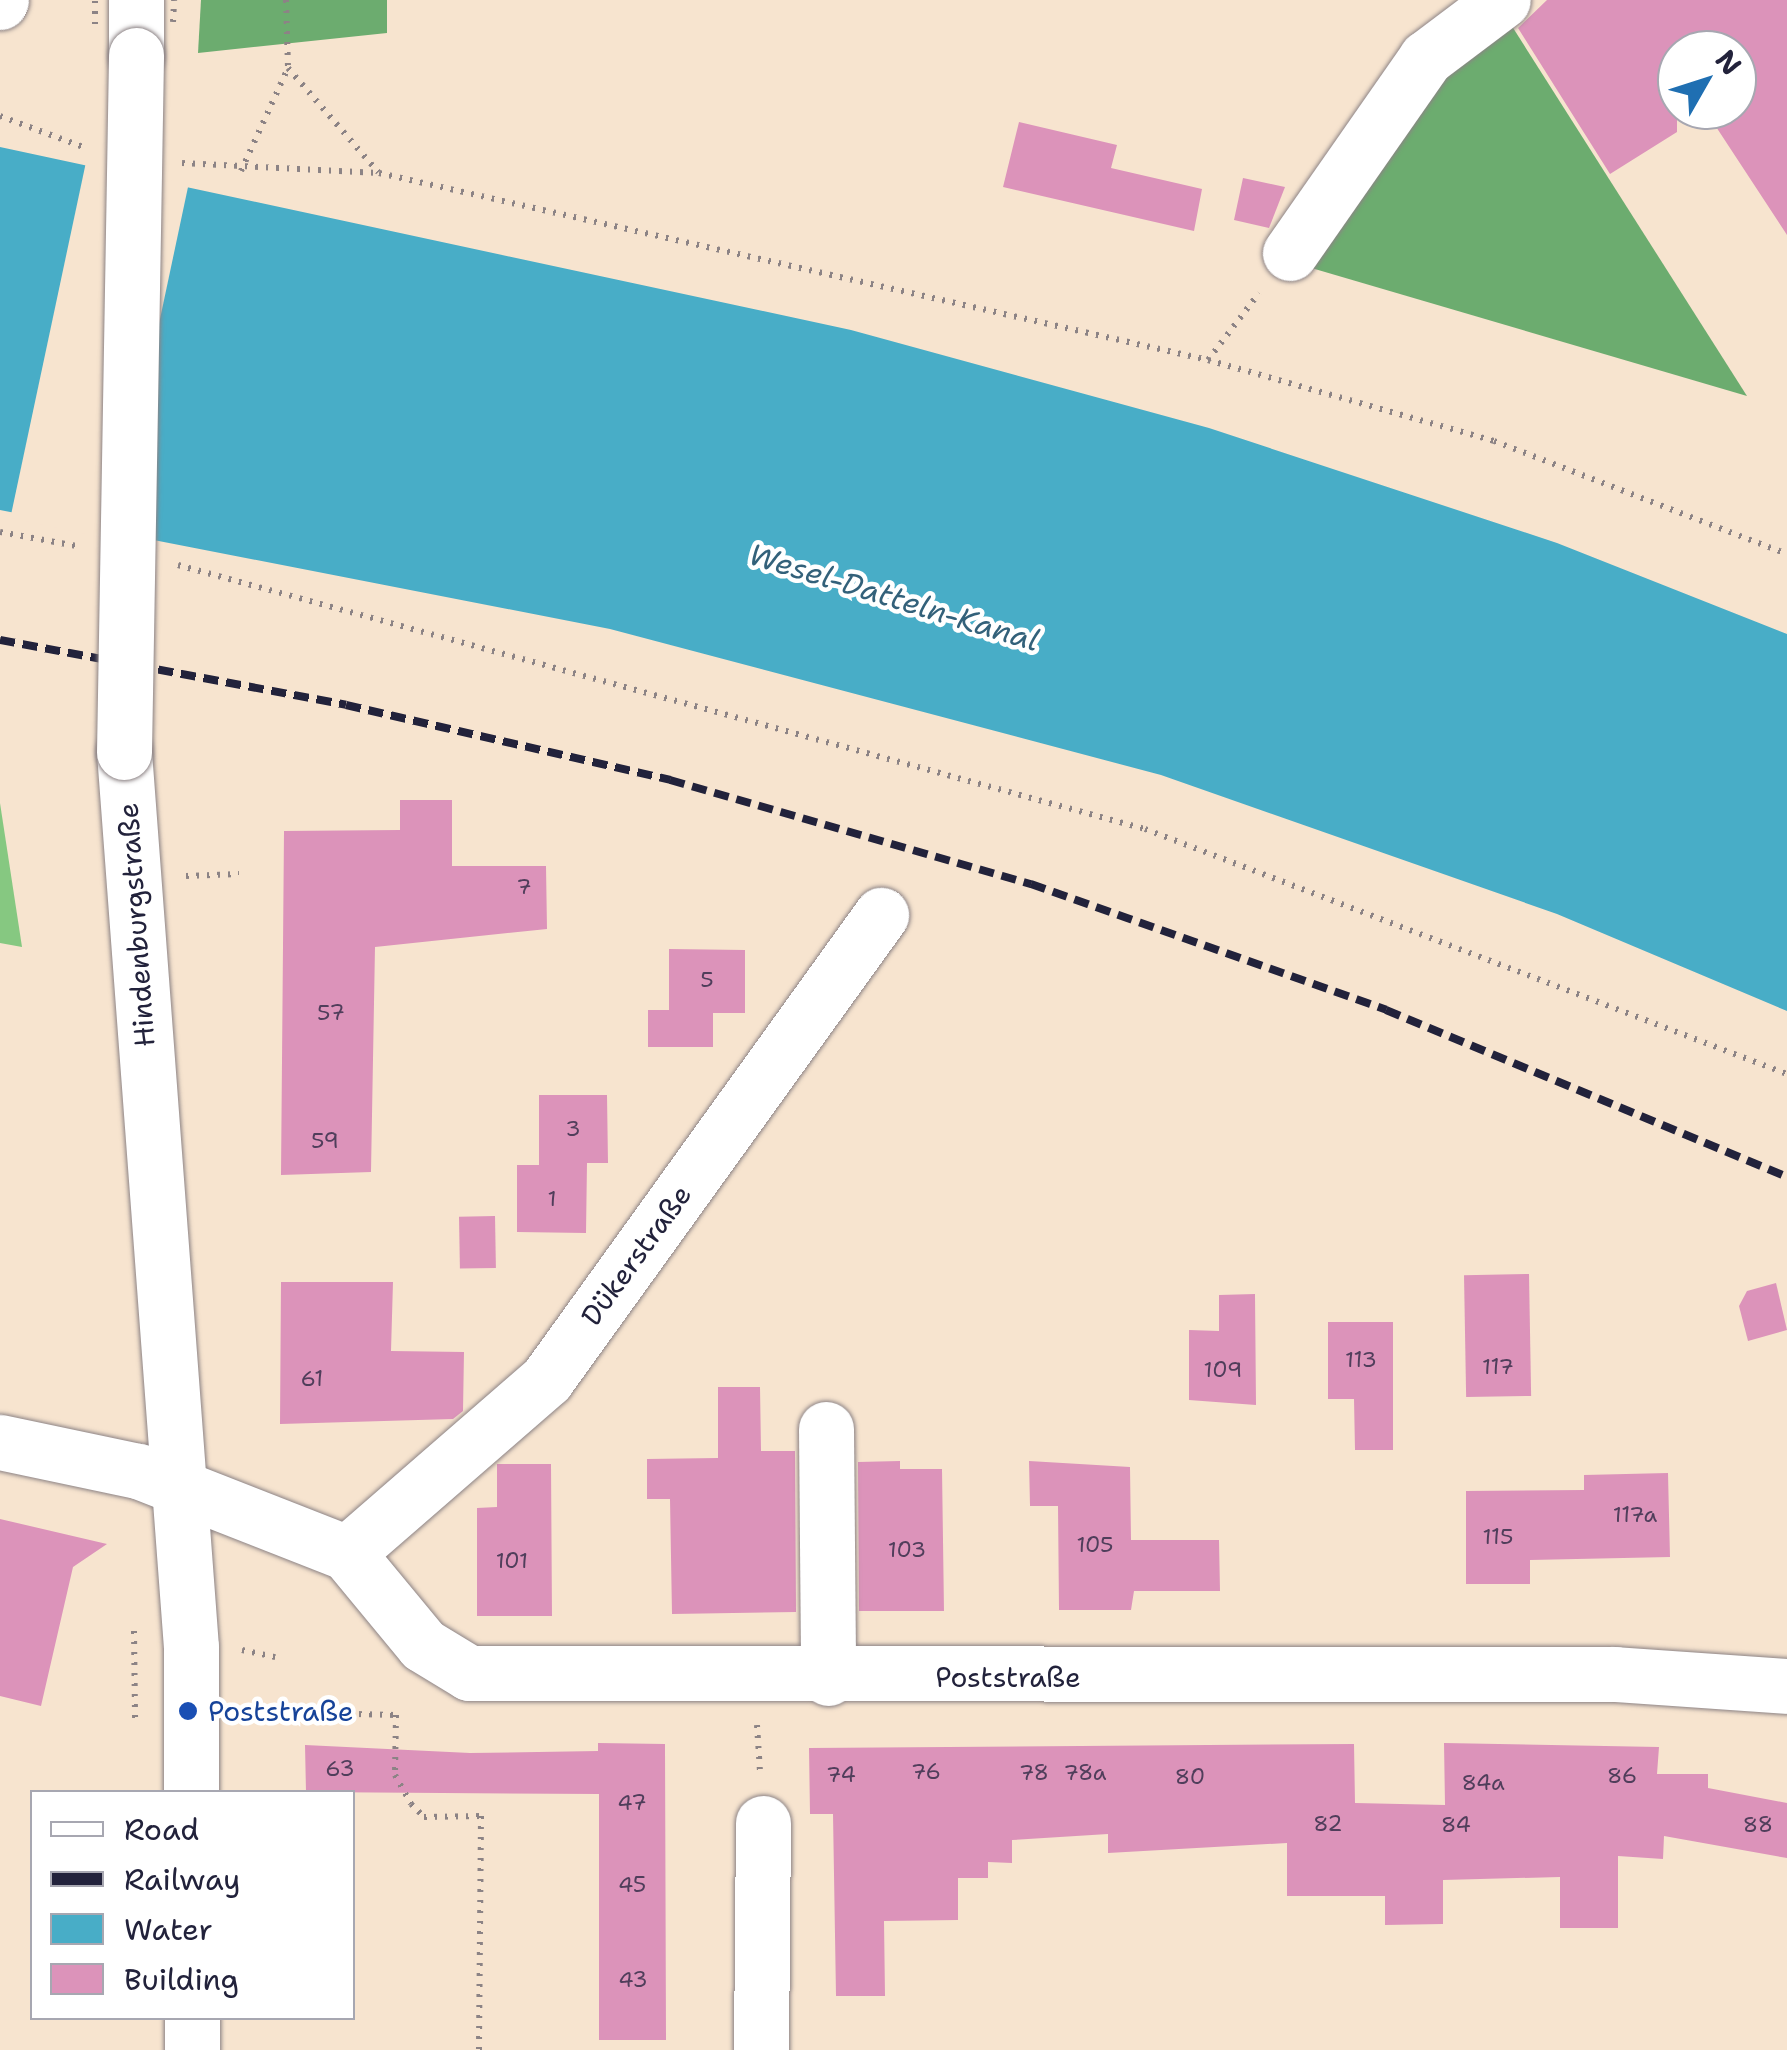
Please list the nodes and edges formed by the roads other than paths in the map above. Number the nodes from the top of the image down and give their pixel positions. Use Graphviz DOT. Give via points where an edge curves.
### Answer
graph roads {
  1 [pos="136,0"];
  2 [pos="1503,0"];
  3 [pos="1290,253"];
  4 [pos="881,915"];
  5 [pos="826,1429"];
  6 [pos="0,1442"];
  7 [pos="176,1486"];
  8 [pos="347,1554"];
  9 [pos="828,1678"];
  10 [pos="1787,1686"];
  11 [pos="191,1790"];
  12 [pos="763,1823"];
  13 [pos="192,2020"];
  14 [pos="192,2050"];
  15 [pos="760,2050"];
  1 -- 7 [label="street, Hindenburgstraße, bridge" via="124,752"];
  2 -- 3 [label="street" via="1426,58"];
  4 -- 8 [label="street, Dükerstraße" via="547,1379"];
  5 -- 9 [label="street"];
  6 -- 7 [label="street, Poststraße"];
  7 -- 8 [label="street, Poststraße"];
  7 -- 11 [label="street, Hindenburgstraße"];
  8 -- 9 [label="street, Poststraße" via="423,1646 469,1673"];
  9 -- 10 [label="street, Poststraße" via="1615,1674"];
  12 -- 15 [label="street"];
  13 -- 14 [label="street"];
}
